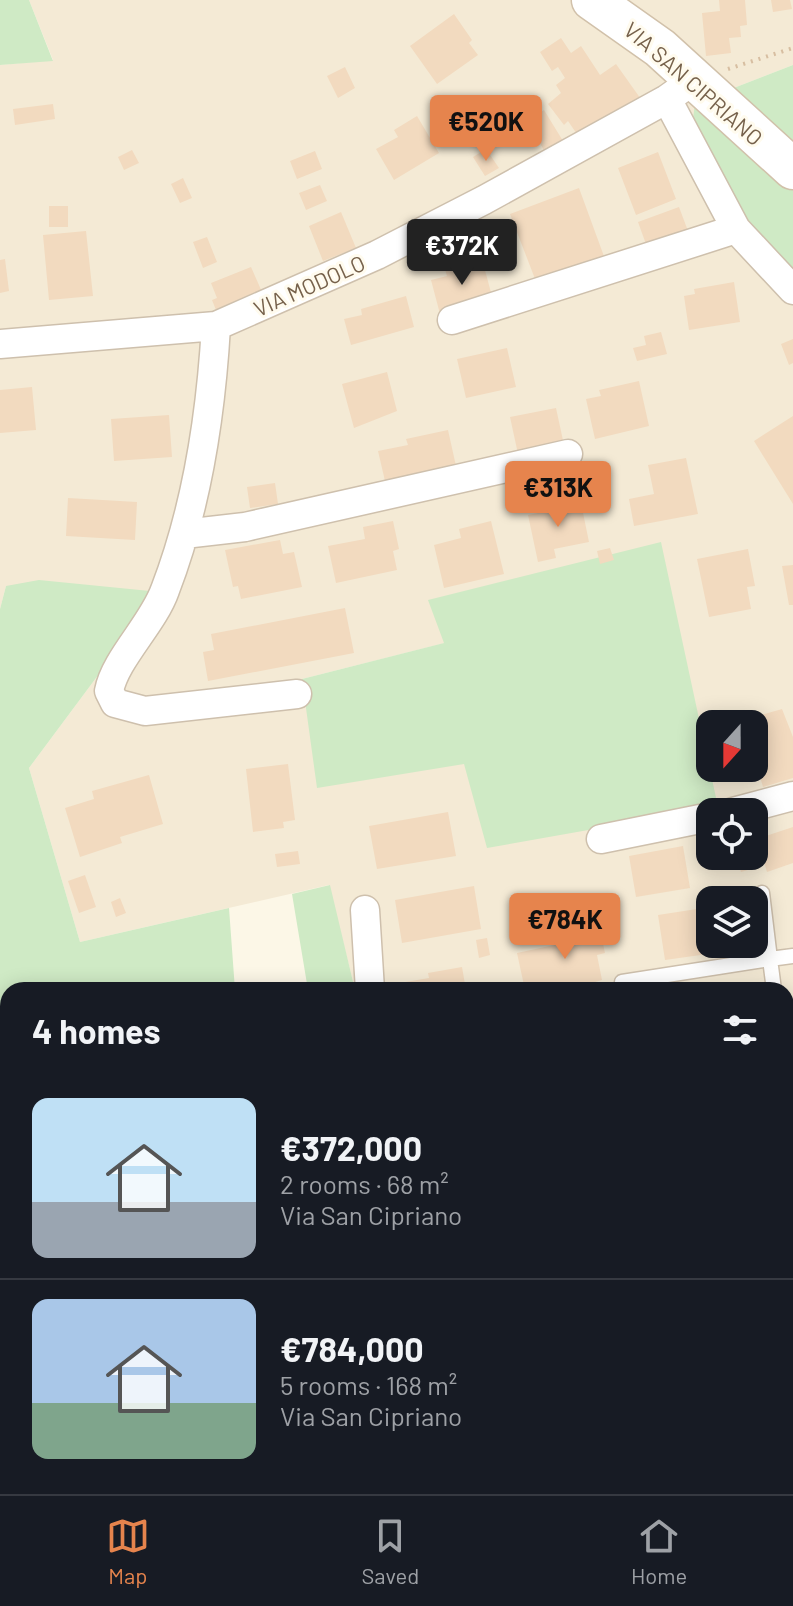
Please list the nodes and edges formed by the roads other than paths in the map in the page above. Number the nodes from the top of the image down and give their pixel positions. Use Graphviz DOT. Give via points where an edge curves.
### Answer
graph roads {
  1 [pos="592,0"];
  2 [pos="681,89"];
  3 [pos="793,169"];
  4 [pos="736,229"];
  5 [pos="793,290"];
  6 [pos="452,320"];
  7 [pos="216,326"];
  8 [pos="0,344"];
  9 [pos="568,454"];
  10 [pos="184,534"];
  11 [pos="297,694"];
  12 [pos="793,796"];
  13 [pos="768,803"];
  14 [pos="696,820"];
  15 [pos="601,839"];
  16 [pos="365,910"];
  17 [pos="768,942"];
  18 [pos="793,956"];
  19 [pos="770,959"];
  20 [pos="370,982"];
  21 [pos="622,982"];
  22 [pos="773,982"];
  1 -- 2 [label="main road, VIA SAN CIPRIANO" via="660,48"];
  2 -- 3 [label="main road, VIA SAN CIPRIANO"];
  2 -- 4 [label="street, VIA SAN CIPRIANO"];
  2 -- 7 [label="street, VIA MODOLO" via="377,255"];
  4 -- 5 [label="street, VIA SAN CIPRIANO"];
  4 -- 6 [label="street"];
  7 -- 8 [label="street, VIA MODOLO"];
  7 -- 10 [label="street" via="213,384"];
  9 -- 10 [label="street" via="245,527"];
  10 -- 11 [label="street" via="158,607 114,675 111,698 123,708 145,711"];
  12 -- 13 [label="street"];
  14 -- 15 [label="street"];
  16 -- 20 [label="street"];
  17 -- 19 [label="lane"];
  18 -- 19 [label="lane"];
  19 -- 21 [label="lane"];
  19 -- 22 [label="lane"];
}
